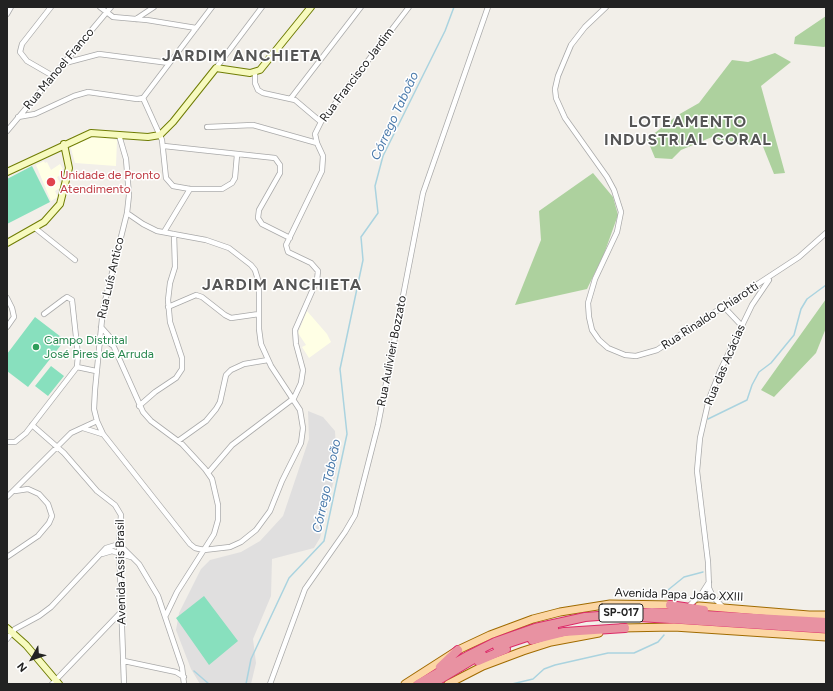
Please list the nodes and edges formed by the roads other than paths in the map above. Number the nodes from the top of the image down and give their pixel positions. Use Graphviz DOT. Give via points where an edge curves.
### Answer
graph roads {
  1 [pos="11,7"];
  2 [pos="51,7"];
  3 [pos="100,7"];
  4 [pos="111,7"];
  5 [pos="154,7"];
  6 [pos="212,7"];
  7 [pos="262,7"];
  8 [pos="311,7"];
  9 [pos="361,7"];
  10 [pos="409,7"];
  11 [pos="488,7"];
  12 [pos="606,7"];
  13 [pos="106,13"];
  14 [pos="7,14"];
  15 [pos="136,19"];
  16 [pos="196,28"];
  17 [pos="65,63"];
  18 [pos="169,63"];
  19 [pos="216,68"];
  20 [pos="255,73"];
  21 [pos="53,76"];
  22 [pos="143,98"];
  23 [pos="291,98"];
  24 [pos="18,117"];
  25 [pos="321,122"];
  26 [pos="207,127"];
  27 [pos="7,131"];
  28 [pos="119,134"];
  29 [pos="160,135"];
  30 [pos="317,143"];
  31 [pos="64,144"];
  32 [pos="164,146"];
  33 [pos="237,155"];
  34 [pos="7,172"];
  35 [pos="190,189"];
  36 [pos="127,213"];
  37 [pos="35,228"];
  38 [pos="164,232"];
  39 [pos="826,233"];
  40 [pos="174,234"];
  41 [pos="290,238"];
  42 [pos="7,243"];
  43 [pos="75,260"];
  44 [pos="773,275"];
  45 [pos="7,298"];
  46 [pos="168,307"];
  47 [pos="724,307"];
  48 [pos="44,314"];
  49 [pos="259,314"];
  50 [pos="741,325"];
  51 [pos="101,327"];
  52 [pos="7,328"];
  53 [pos="100,336"];
  54 [pos="114,346"];
  55 [pos="268,360"];
  56 [pos="77,367"];
  57 [pos="96,371"];
  58 [pos="150,398"];
  59 [pos="294,398"];
  60 [pos="139,406"];
  61 [pos="143,412"];
  62 [pos="97,421"];
  63 [pos="32,425"];
  64 [pos="83,428"];
  65 [pos="103,434"];
  66 [pos="178,441"];
  67 [pos="7,442"];
  68 [pos="58,446"];
  69 [pos="208,473"];
  70 [pos="15,491"];
  71 [pos="7,497"];
  72 [pos="120,544"];
  73 [pos="204,550"];
  74 [pos="120,553"];
  75 [pos="100,554"];
  76 [pos="7,557"];
  77 [pos="133,558"];
  78 [pos="709,582"];
  79 [pos="670,605"];
  80 [pos="689,606"];
  81 [pos="724,608"];
  82 [pos="121,612"];
  83 [pos="826,615"];
  84 [pos="166,616"];
  85 [pos="748,618"];
  86 [pos="826,622"];
  87 [pos="625,628"];
  88 [pos="826,629"];
  89 [pos="10,630"];
  90 [pos="826,637"];
  91 [pos="7,640"];
  92 [pos="458,650"];
  93 [pos="124,661"];
  94 [pos="181,664"];
  95 [pos="176,672"];
  96 [pos="447,674"];
  97 [pos="184,677"];
  98 [pos="430,680"];
  99 [pos="56,682"];
  100 [pos="124,684"];
  101 [pos="184,684"];
  102 [pos="270,684"];
  103 [pos="405,684"];
  104 [pos="418,684"];
  105 [pos="448,684"];
  1 -- 14 [label="street"];
  2 -- 21 [label="street" via="22,44 20,52 27,61"];
  3 -- 13 [label="street"];
  4 -- 13 [label="street, Rua Manoel Franco"];
  5 -- 15 [label="street"];
  6 -- 16 [label="street"];
  7 -- 19 [label="street"];
  8 -- 20 [label="street" via="269,60"];
  9 -- 23 [label="street"];
  10 -- 25 [label="street, Rua Francisco Jardim"];
  11 -- 102 [label="street, Rua Aulivieri Bozzato" via="423,193 378,425 355,515 305,588"];
  12 -- 47 [label="street, Rua Rinaldo Chiarotti" via="577,36 565,58 555,89 559,107 614,190 620,212 618,232 595,279 588,302 592,330 616,353 636,356 669,344"];
  13 -- 15 [label="street" via="113,17"];
  13 -- 17 [label="street, Rua Manoel Franco"];
  15 -- 16 [label="street"];
  16 -- 18 [label="street"];
  17 -- 18 [label="street" via="99,54"];
  17 -- 21 [label="street, Rua Manoel Franco"];
  18 -- 22 [label="street"];
  19 -- 20 [label="street"];
  19 -- 29 [label="street"];
  20 -- 23 [label="street" via="258,90"];
  21 -- 24 [label="street, Rua Manoel Franco"];
  22 -- 24 [label="street" via="88,92 35,114"];
  22 -- 29 [label="street"];
  23 -- 25 [label="street"];
  24 -- 27 [label="street, Rua Manoel Franco"];
  25 -- 30 [label="street, Rua Francisco Jardim" via="315,134"];
  26 -- 30 [label="street" via="253,125"];
  28 -- 29 [label="street" via="148,137"];
  28 -- 31 [label="street" via="91,133"];
  28 -- 36 [label="street, Rua Luís Antico" via="129,182"];
  29 -- 32 [label="street"];
  30 -- 41 [label="street, Rua Francisco Jardim" via="323,156 322,171"];
  31 -- 34 [label="street"];
  31 -- 37 [label="street" via="69,168 64,194 52,215"];
  32 -- 33 [label="street"];
  32 -- 35 [label="street" via="167,181 173,186"];
  33 -- 35 [label="street" via="235,178 227,186 218,190"];
  33 -- 41 [label="street" via="272,157 279,162 280,173 259,210 258,218 262,224"];
  35 -- 38 [label="street"];
  36 -- 38 [label="street" via="150,228"];
  36 -- 51 [label="street, Rua Luís Antico" via="105,297"];
  37 -- 42 [label="street"];
  37 -- 43 [label="street"];
  38 -- 40 [label="street"];
  39 -- 44 [label="street"];
  40 -- 46 [label="street" via="176,267 169,291"];
  40 -- 49 [label="street" via="220,244 244,258 257,276"];
  41 -- 59 [label="street" via="286,245 288,252 311,264 318,271 295,330 296,344 304,370"];
  44 -- 47 [label="street, Rua Rinaldo Chiarotti"];
  44 -- 50 [label="street, Rua das Acácias" via="756,296"];
  45 -- 52 [label="street" via="14,317"];
  46 -- 49 [label="street" via="196,295 231,318"];
  46 -- 58 [label="street" via="182,358 182,369 176,378"];
  47 -- 50 [label="street"];
  48 -- 56 [label="street" via="67,297 72,300"];
  49 -- 55 [label="street" via="259,334"];
  50 -- 78 [label="street, Rua das Acácias" via="709,399 700,438 697,471"];
  51 -- 53 [label="street, Rua Luís Antico"];
  51 -- 54 [label="street"];
  53 -- 54 [label="street"];
  53 -- 57 [label="street, Rua Luís Antico"];
  54 -- 60 [label="street"];
  55 -- 59 [label="street"];
  55 -- 66 [label="street" via="244,364 231,370 226,375 222,396 216,408 200,425"];
  56 -- 57 [label="street"];
  56 -- 63 [label="street"];
  57 -- 62 [label="street, Rua Luís Antico" via="94,409"];
  58 -- 60 [label="street"];
  58 -- 61 [label="street"];
  59 -- 69 [label="street" via="232,445"];
  59 -- 73 [label="street" via="300,410 302,436 270,511 256,530 241,542 230,547"];
  60 -- 61 [label="street"];
  61 -- 66 [label="street"];
  62 -- 64 [label="street"];
  62 -- 65 [label="street, Rua Luís Antico"];
  63 -- 67 [label="street" via="20,439"];
  63 -- 68 [label="street, Avenida Assis Brasil"];
  64 -- 65 [label="street"];
  64 -- 68 [label="street" via="71,433"];
  65 -- 73 [label="street, Rua Luís Antico" via="190,544"];
  66 -- 69 [label="street"];
  68 -- 70 [label="street"];
  68 -- 72 [label="street, Avenida Assis Brasil" via="118,510 121,521"];
  69 -- 73 [label="street" via="217,500 218,520 214,534"];
  70 -- 71 [label="street"];
  70 -- 76 [label="street" via="28,489 39,494 48,504 52,516 47,527 38,536"];
  72 -- 74 [label="street, Avenida Assis Brasil"];
  72 -- 75 [label="street" via="111,545"];
  72 -- 77 [label="street"];
  73 -- 84 [label="street" via="177,592"];
  74 -- 75 [label="street" via="108,551"];
  74 -- 77 [label="street"];
  74 -- 82 [label="street, Avenida Assis Brasil"];
  75 -- 89 [label="street" via="51,607"];
  77 -- 84 [label="street" via="152,584"];
  78 -- 80 [label="street"];
  78 -- 81 [label="street, Rua das Acácias" via="713,597"];
  79 -- 80 [label="main road, Avenida Papa João XXIII"];
  79 -- 85 [label="highway"];
  79 -- 92 [label="main road, Avenida Papa João XXIII" via="610,604 560,612 511,626"];
  80 -- 81 [label="main road, Avenida Papa João XXIII"];
  81 -- 83 [label="main road, Avenida Papa João XXIII"];
  82 -- 93 [label="street, Avenida Assis Brasil"];
  82 -- 99 [label="street"];
  84 -- 94 [label="street"];
  85 -- 86 [label="highway, Avenida Papa João XXIII / SP-017"];
  85 -- 98 [label="highway, Avenida Papa João XXIII / SP-017" via="652,612 567,620 495,642"];
  87 -- 90 [label="main road" via="682,627"];
  87 -- 96 [label="highway" via="564,632 536,639 500,651"];
  87 -- 105 [label="main road" via="552,642 523,651 483,666"];
  88 -- 96 [label="highway, Avenida Papa João XXIII / SP-017" via="657,618 589,621 548,630 502,645"];
  89 -- 91 [label="street"];
  89 -- 99 [label="street" via="26,645"];
  92 -- 98 [label="highway"];
  92 -- 103 [label="main road, Avenida Papa João XXIII"];
  93 -- 95 [label="street"];
  93 -- 100 [label="street, Avenida Assis Brasil"];
  94 -- 95 [label="street"];
  94 -- 97 [label="street"];
  95 -- 97 [label="street"];
  96 -- 98 [label="highway, Avenida Papa João XXIII / SP-017"];
  97 -- 101 [label="street"];
  98 -- 104 [label="highway, Avenida Papa João XXIII / SP-017"];
}
